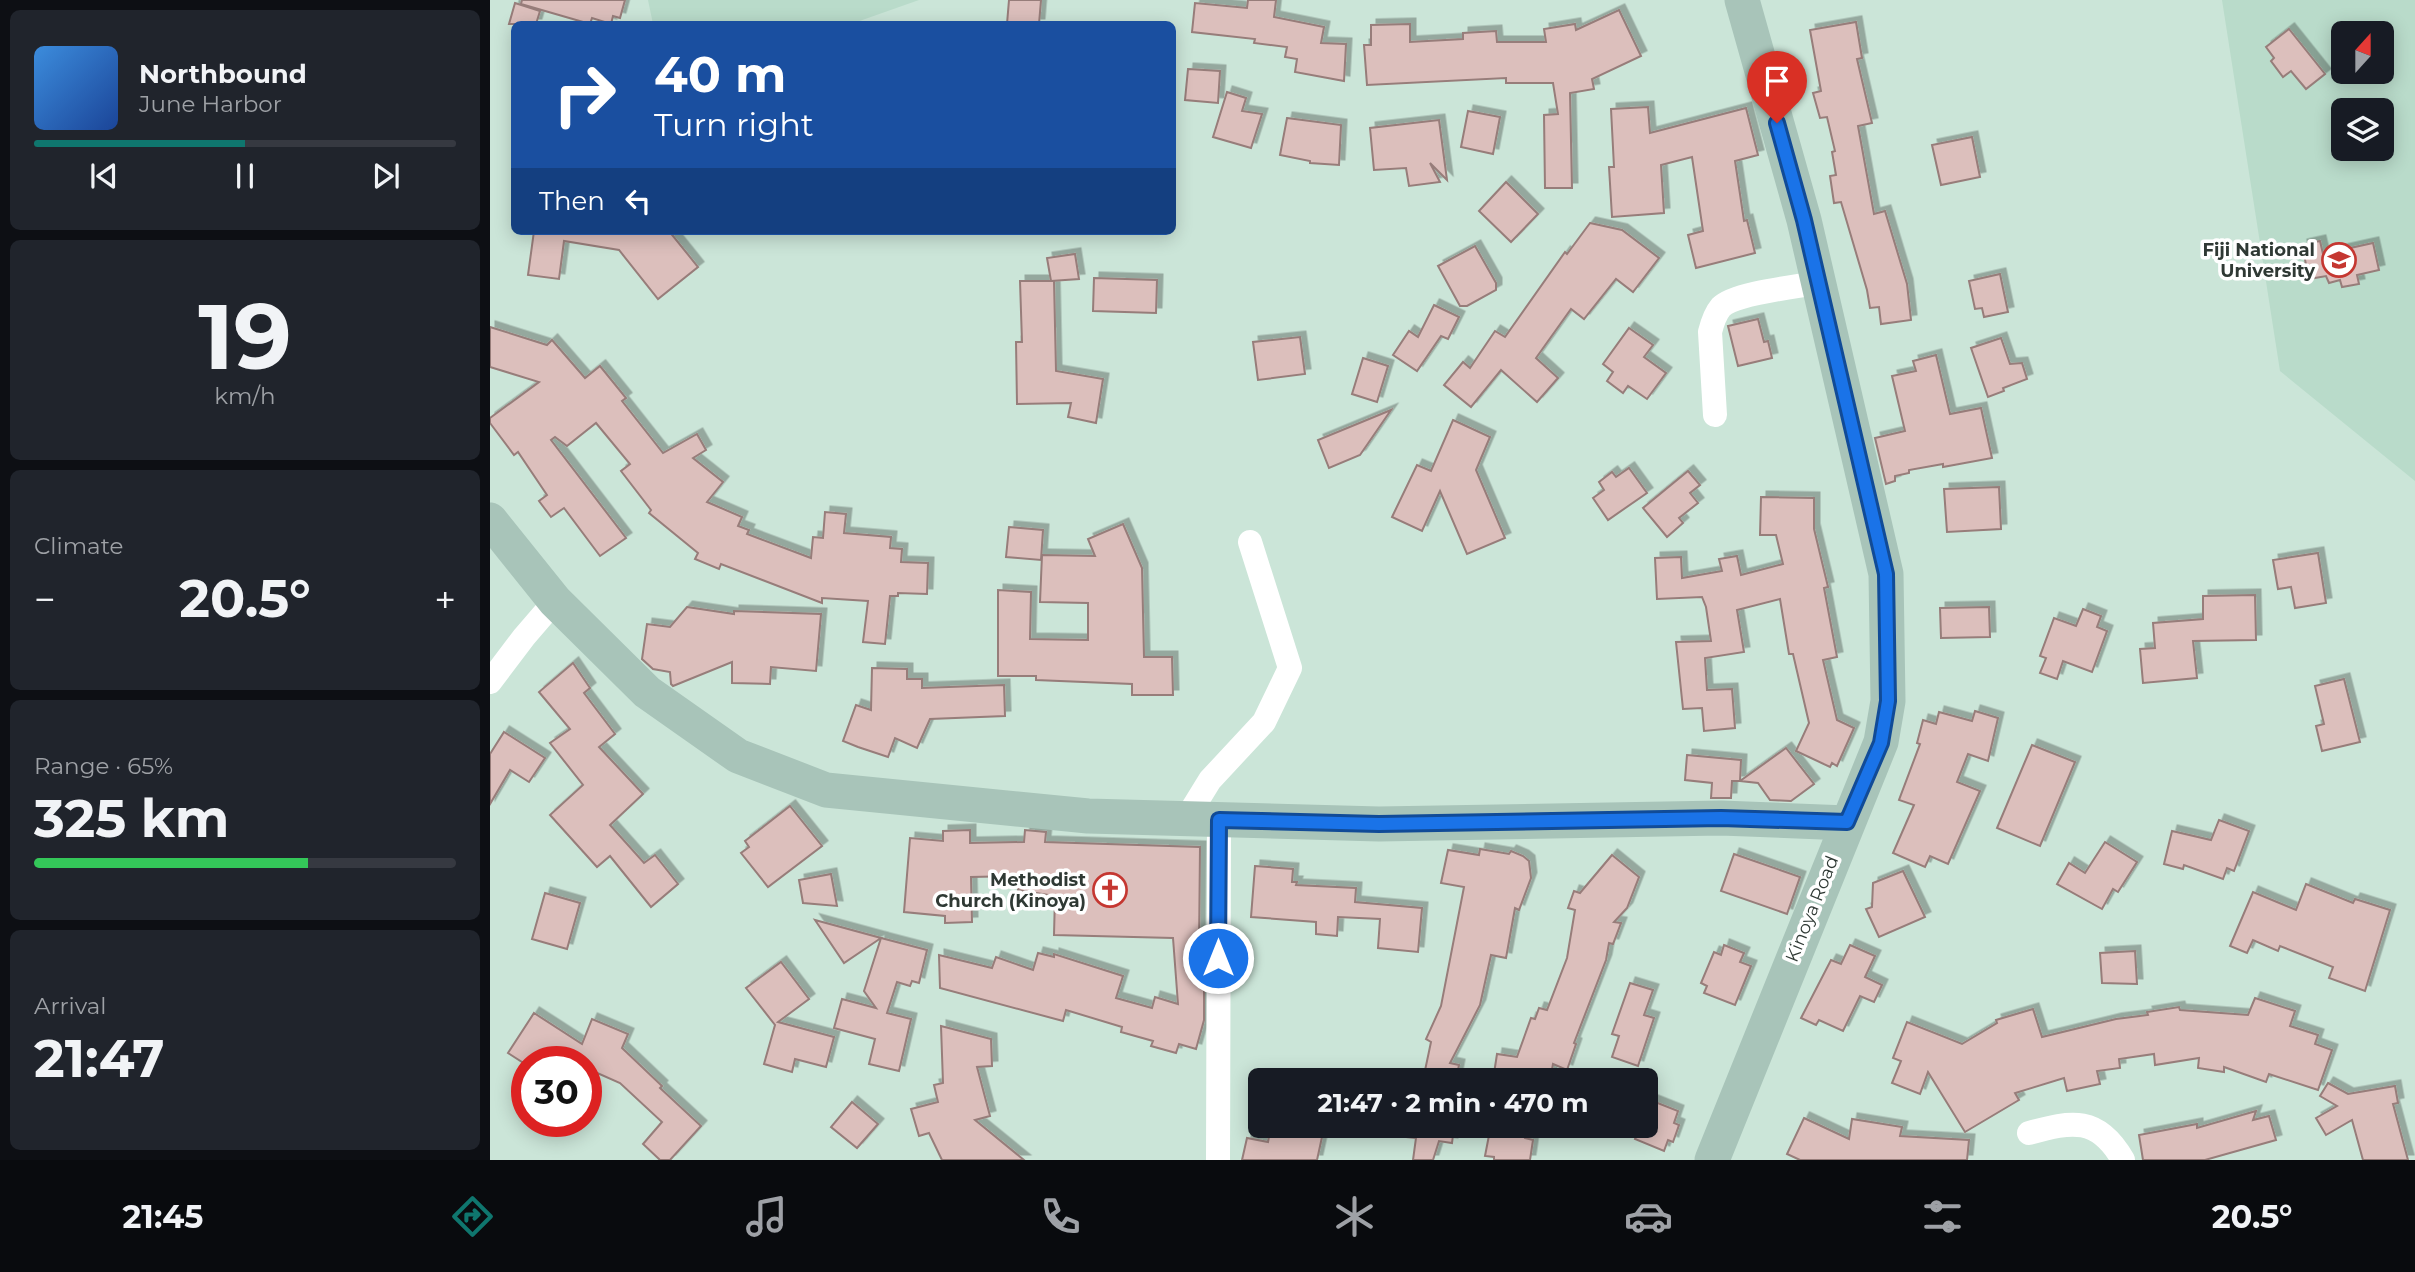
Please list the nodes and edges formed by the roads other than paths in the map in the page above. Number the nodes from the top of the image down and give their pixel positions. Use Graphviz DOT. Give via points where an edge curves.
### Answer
graph roads {
  1 [pos="1742,0"];
  2 [pos="1816,283"];
  3 [pos="1715,415"];
  4 [pos="490,520"];
  5 [pos="1250,542"];
  6 [pos="555,601"];
  7 [pos="490,682"];
  8 [pos="1203,819"];
  9 [pos="1847,822"];
  10 [pos="2029,1133"];
  11 [pos="1218,1160"];
  12 [pos="1712,1160"];
  13 [pos="2123,1160"];
  1 -- 2 [label="street, Kinoya Road" via="1804,220"];
  2 -- 3 [label="street" via="1735,299 1721,307 1710,332"];
  2 -- 9 [label="street, Kinoya Road" via="1886,574 1888,701 1881,743"];
  4 -- 6 [label="street"];
  5 -- 8 [label="street" via="1290,668 1264,722 1210,780"];
  6 -- 7 [label="street"];
  6 -- 8 [label="street" via="647,692 738,756 826,790 1088,816"];
  8 -- 9 [label="street" via="1379,824 1721,818"];
  8 -- 11 [label="street"];
  9 -- 12 [label="street, Kinoya Road"];
  10 -- 13 [label="street" via="2061,1124 2082,1125 2101,1133"];
}
